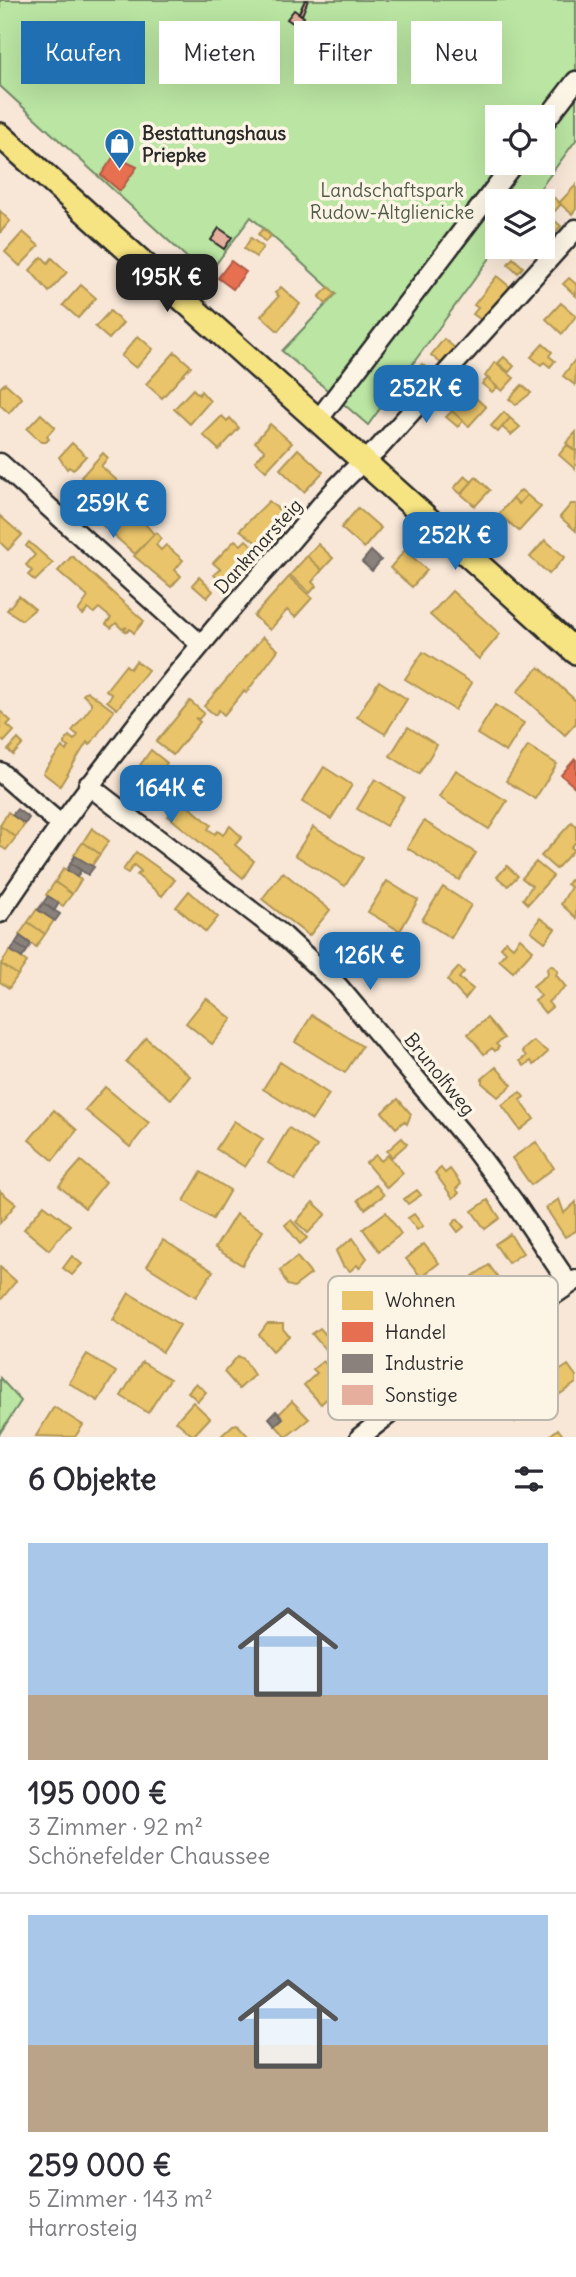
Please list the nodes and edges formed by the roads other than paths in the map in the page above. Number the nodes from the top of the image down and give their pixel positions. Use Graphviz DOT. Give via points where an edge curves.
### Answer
graph roads {
  1 [pos="576,81"];
  2 [pos="555,108"];
  3 [pos="0,135"];
  4 [pos="505,175"];
  5 [pos="576,229"];
  6 [pos="318,420"];
  7 [pos="364,460"];
  8 [pos="0,463"];
  9 [pos="200,644"];
  10 [pos="576,652"];
  11 [pos="0,772"];
  12 [pos="88,785"];
  13 [pos="60,824"];
  14 [pos="0,913"];
  15 [pos="573,1282"];
  16 [pos="558,1292"];
  17 [pos="382,1420"];
  18 [pos="360,1437"];
  1 -- 2 [label="street"];
  3 -- 6 [label="main road"];
  4 -- 6 [label="street"];
  5 -- 7 [label="street, Dankmarsteig"];
  6 -- 7 [label="main road"];
  7 -- 9 [label="street, Dankmarsteig"];
  7 -- 10 [label="main road"];
  8 -- 9 [label="street"];
  9 -- 12 [label="street, Dankmarsteig"];
  11 -- 13 [label="street"];
  12 -- 13 [label="street, Dankmarsteig"];
  12 -- 15 [label="street, Brunolfweg" via="284,936 338,986 461,1132"];
  13 -- 14 [label="street, Dankmarsteig"];
  15 -- 16 [label="street"];
  17 -- 18 [label="street"];
}
